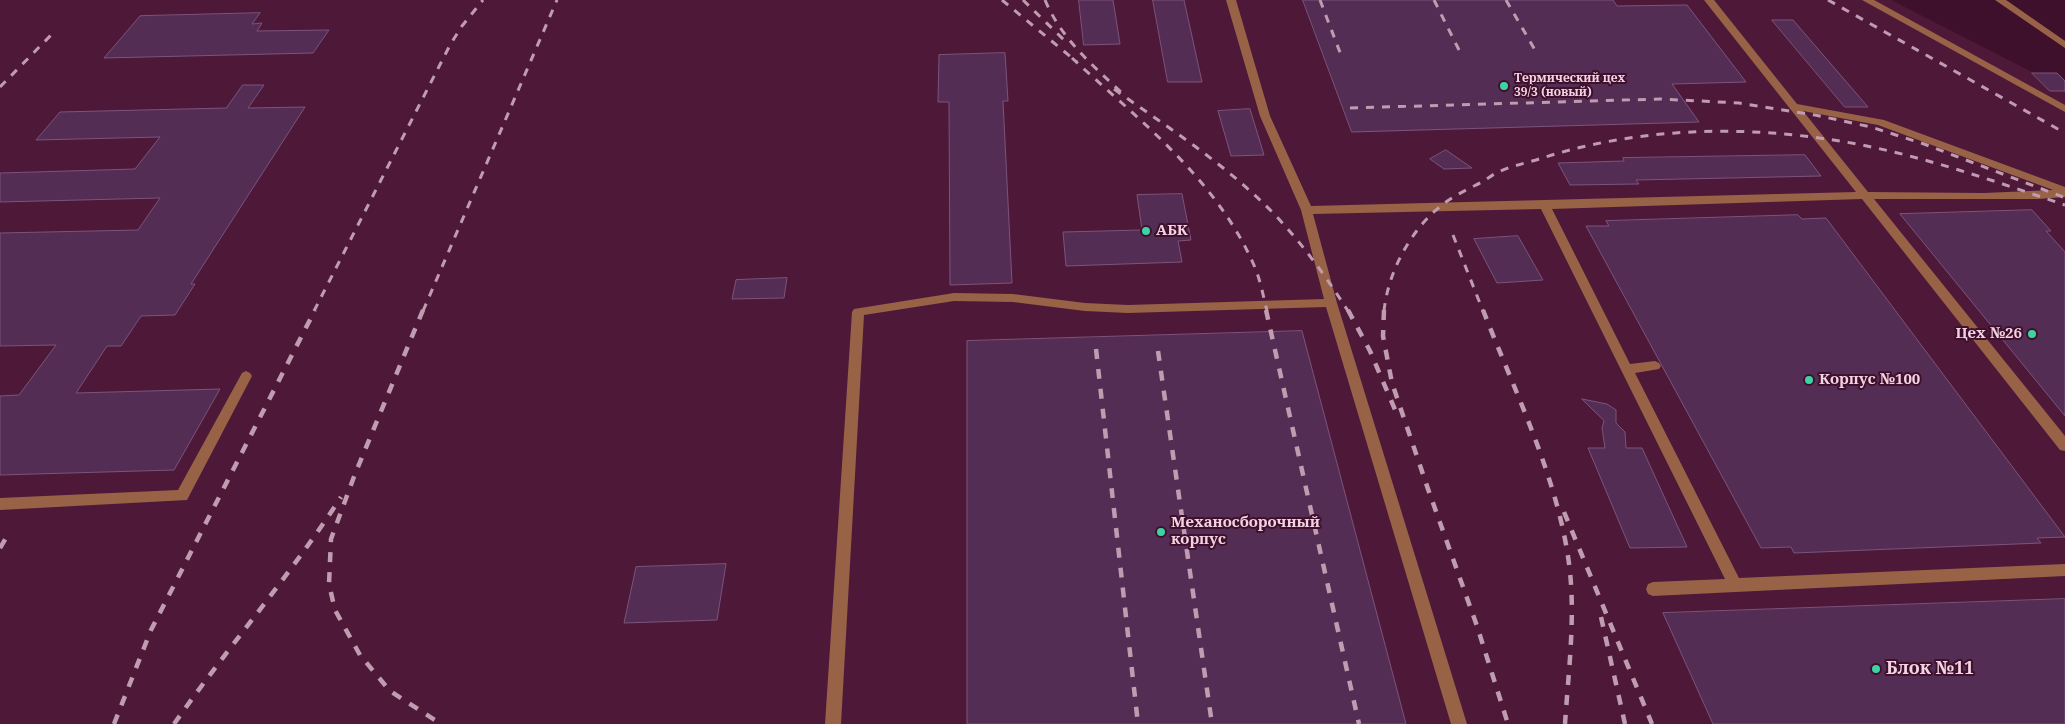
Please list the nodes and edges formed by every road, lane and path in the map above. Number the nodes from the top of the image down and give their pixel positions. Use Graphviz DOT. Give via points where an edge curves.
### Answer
graph roads {
  1 [pos="1231,0"];
  2 [pos="1709,0"];
  3 [pos="1867,0"];
  4 [pos="2000,0"];
  5 [pos="2065,45"];
  6 [pos="1792,106"];
  7 [pos="2065,109"];
  8 [pos="2065,192"];
  9 [pos="1864,196"];
  10 [pos="1545,206"];
  11 [pos="1307,210"];
  12 [pos="1331,303"];
  13 [pos="1655,366"];
  14 [pos="1627,369"];
  15 [pos="246,376"];
  16 [pos="2065,446"];
  17 [pos="0,504"];
  18 [pos="2065,570"];
  19 [pos="1735,585"];
  20 [pos="1653,590"];
  21 [pos="833,724"];
  22 [pos="1459,724"];
  1 -- 11 [label="lane" via="1265,116"];
  2 -- 6 [label="lane"];
  3 -- 7 [label="lane"];
  4 -- 5 [label="lane"];
  6 -- 8 [label="lane" via="1880,122"];
  6 -- 9 [label="lane"];
  8 -- 9 [label="lane" via="2036,196"];
  9 -- 10 [label="lane"];
  9 -- 16 [label="lane"];
  10 -- 11 [label="lane"];
  10 -- 14 [label="lane"];
  11 -- 12 [label="lane"];
  12 -- 21 [label="lane" via="1128,309 1013,298 954,297 858,312"];
  12 -- 22 [label="lane"];
  13 -- 14 [label="lane"];
  14 -- 19 [label="lane"];
  15 -- 17 [label="lane" via="182,496"];
  18 -- 19 [label="lane"];
  19 -- 20 [label="lane"];
}
